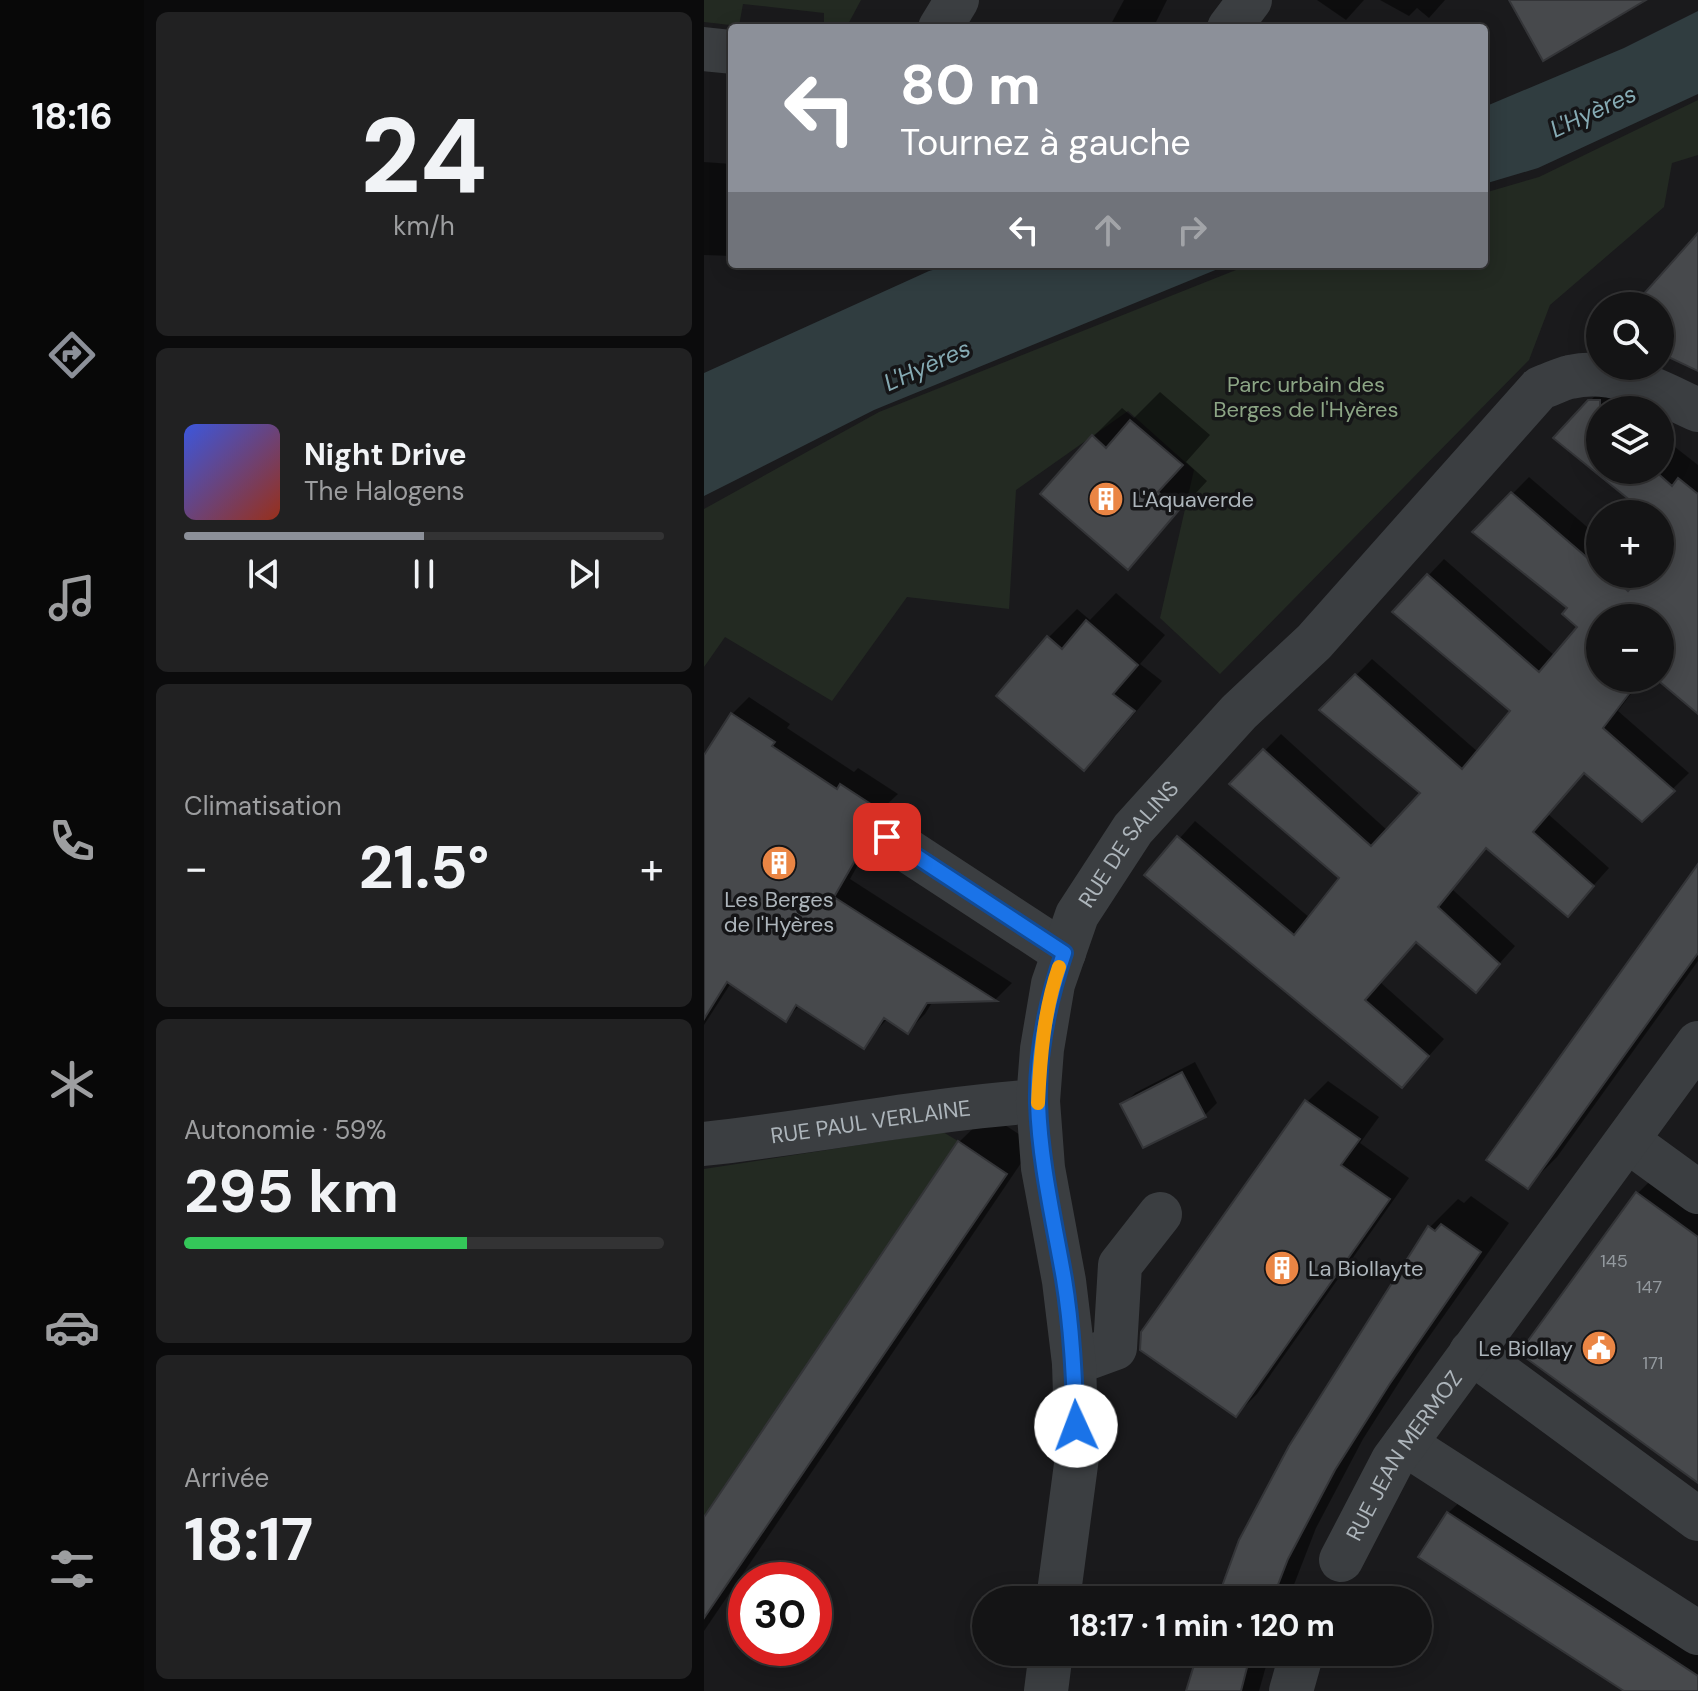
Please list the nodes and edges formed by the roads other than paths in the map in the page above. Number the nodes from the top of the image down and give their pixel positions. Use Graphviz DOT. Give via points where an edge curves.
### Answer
graph roads {
  1 [pos="957,0"];
  2 [pos="1250,0"];
  3 [pos="942,24"];
  4 [pos="1232,24"];
  5 [pos="704,49"];
  6 [pos="728,52"];
  7 [pos="1698,410"];
  8 [pos="887,837"];
  9 [pos="1064,953"];
  10 [pos="1698,1043"];
  11 [pos="1038,1101"];
  12 [pos="1628,1141"];
  13 [pos="704,1144"];
  14 [pos="1698,1192"];
  15 [pos="1160,1214"];
  16 [pos="1471,1352"];
  17 [pos="1074,1363"];
  18 [pos="1405,1444"];
  19 [pos="1698,1519"];
  20 [pos="1341,1560"];
  21 [pos="1060,1586"];
  22 [pos="1698,1633"];
  23 [pos="1049,1666"];
  24 [pos="1298,1666"];
  25 [pos="1046,1691"];
  26 [pos="1291,1691"];
  1 -- 3 [label="street"];
  2 -- 4 [label="street"];
  5 -- 6 [label="street"];
  7 -- 9 [label="street, RUE DE SALINS" via="1605,373 1540,388 1314,642 1239,712 1133,829 1077,915"];
  8 -- 9 [label="street"];
  9 -- 11 [label="street, RUE DE SALINS" via="1053,984"];
  10 -- 12 [label="street, RUE JEAN MERMOZ"];
  11 -- 13 [label="street, RUE PAUL VERLAINE"];
  11 -- 17 [label="street, RUE DE SALINS" via="1043,1168"];
  12 -- 14 [label="street"];
  12 -- 16 [label="street, RUE JEAN MERMOZ"];
  15 -- 17 [label="street" via="1120,1265 1115,1348"];
  16 -- 18 [label="street, RUE JEAN MERMOZ"];
  16 -- 19 [label="street, RUE JEAN MERMOZ"];
  17 -- 21 [label="street, RUE DE SALINS" via="1077,1457"];
  18 -- 20 [label="street, RUE JEAN MERMOZ"];
  18 -- 22 [label="street"];
  23 -- 25 [label="street"];
  24 -- 26 [label="street"];
}
